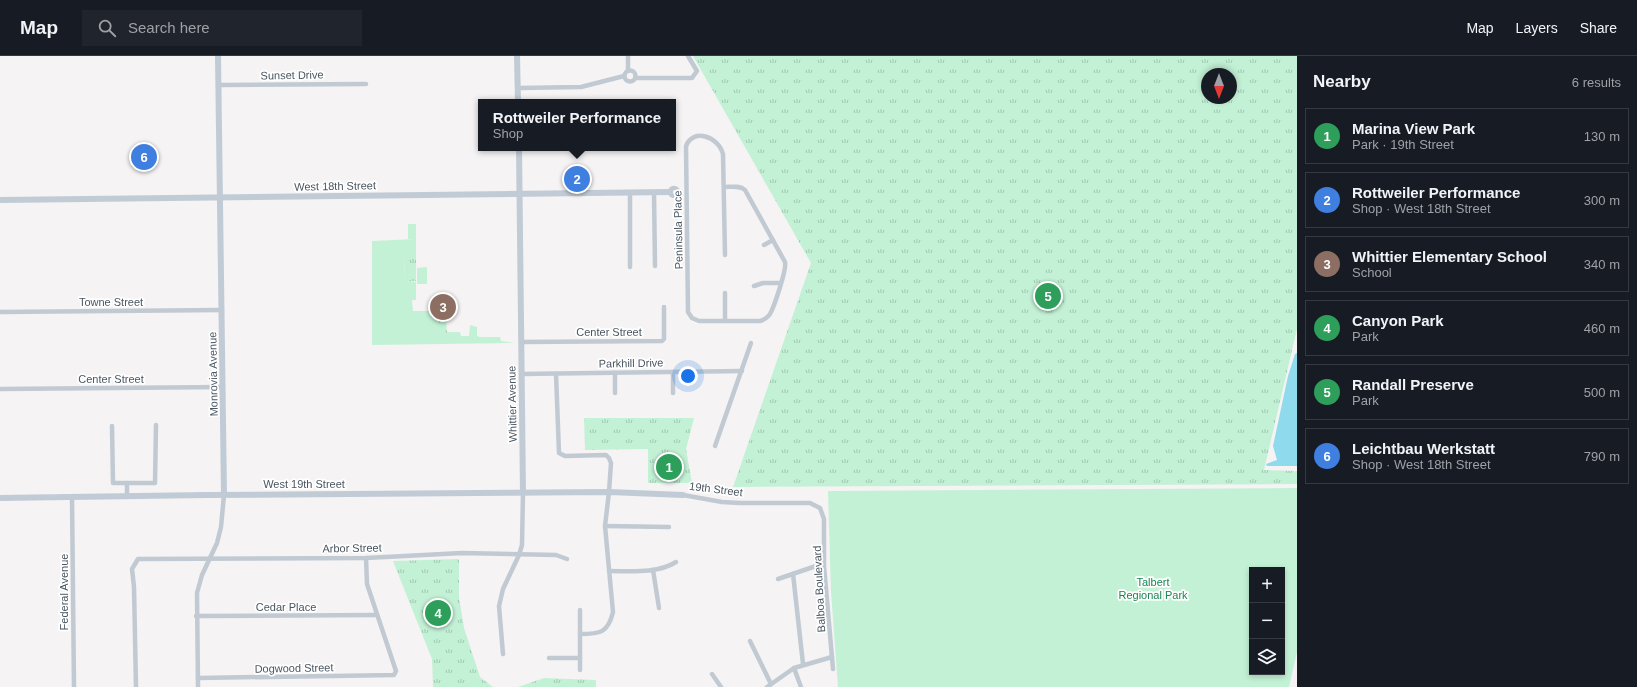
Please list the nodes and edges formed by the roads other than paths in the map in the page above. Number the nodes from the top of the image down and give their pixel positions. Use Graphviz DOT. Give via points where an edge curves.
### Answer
graph roads {
  1 [pos="218,56"];
  2 [pos="517,56"];
  3 [pos="628,56"];
  4 [pos="688,56"];
  5 [pos="628,71"];
  6 [pos="624,76"];
  7 [pos="635,78"];
  8 [pos="366,84"];
  9 [pos="219,85"];
  10 [pos="518,88"];
  11 [pos="518,99"];
  12 [pos="519,151"];
  13 [pos="687,187"];
  14 [pos="724,187"];
  15 [pos="654,192"];
  16 [pos="630,193"];
  17 [pos="520,194"];
  18 [pos="673,194"];
  19 [pos="687,197"];
  20 [pos="221,198"];
  21 [pos="0,200"];
  22 [pos="773,240"];
  23 [pos="764,245"];
  24 [pos="724,256"];
  25 [pos="655,266"];
  26 [pos="630,267"];
  27 [pos="781,284"];
  28 [pos="754,286"];
  29 [pos="725,293"];
  30 [pos="664,307"];
  31 [pos="222,310"];
  32 [pos="0,312"];
  33 [pos="725,321"];
  34 [pos="521,342"];
  35 [pos="751,343"];
  36 [pos="742,371"];
  37 [pos="673,372"];
  38 [pos="615,373"];
  39 [pos="522,374"];
  40 [pos="556,374"];
  41 [pos="223,387"];
  42 [pos="0,389"];
  43 [pos="615,393"];
  44 [pos="673,393"];
  45 [pos="156,425"];
  46 [pos="112,426"];
  47 [pos="715,446"];
  48 [pos="127,483"];
  49 [pos="523,492"];
  50 [pos="609,492"];
  51 [pos="224,495"];
  52 [pos="683,495"];
  53 [pos="127,496"];
  54 [pos="72,497"];
  55 [pos="0,498"];
  56 [pos="820,508"];
  57 [pos="605,526"];
  58 [pos="669,527"];
  59 [pos="519,555"];
  60 [pos="210,558"];
  61 [pos="366,558"];
  62 [pos="566,559"];
  63 [pos="676,562"];
  64 [pos="816,566"];
  65 [pos="653,570"];
  66 [pos="608,571"];
  67 [pos="793,574"];
  68 [pos="778,580"];
  69 [pos="659,608"];
  70 [pos="580,610"];
  71 [pos="376,615"];
  72 [pos="196,616"];
  73 [pos="580,634"];
  74 [pos="750,641"];
  75 [pos="503,654"];
  76 [pos="832,657"];
  77 [pos="549,658"];
  78 [pos="580,658"];
  79 [pos="803,664"];
  80 [pos="794,668"];
  81 [pos="834,669"];
  82 [pos="580,670"];
  83 [pos="712,674"];
  84 [pos="198,678"];
  85 [pos="769,685"];
  86 [pos="74,687"];
  87 [pos="136,687"];
  88 [pos="198,687"];
  89 [pos="721,687"];
  90 [pos="801,687"];
  1 -- 9 [label="street, Monrovia Avenue"];
  2 -- 10 [label="street"];
  3 -- 5 [label="street"];
  4 -- 7 [label="street" via="697,71 692,78"];
  5 -- 6 [label="street"];
  5 -- 7 [label="street" via="633,72"];
  6 -- 7 [label="street" via="630,82"];
  6 -- 10 [label="street" via="581,87"];
  8 -- 9 [label="street, Sunset Drive"];
  9 -- 20 [label="street, Monrovia Avenue"];
  10 -- 11 [label="street"];
  12 -- 17 [label="street, Whittier Avenue"];
  13 -- 14 [label="street, Peninsula Place" via="686,146 695,137 708,137 718,142 723,154"];
  13 -- 18 [label="street, West 18th Street" via="673,188"];
  13 -- 19 [label="street, Peninsula Place"];
  14 -- 22 [label="street" via="745,190"];
  14 -- 24 [label="street"];
  15 -- 16 [label="street, West 18th Street"];
  15 -- 18 [label="street, West 18th Street"];
  15 -- 25 [label="street"];
  16 -- 17 [label="street, West 18th Street"];
  16 -- 26 [label="street"];
  17 -- 20 [label="street, West 18th Street"];
  17 -- 34 [label="street, Whittier Avenue"];
  18 -- 19 [label="street, West 18th Street"];
  19 -- 33 [label="street, Peninsula Place" via="688,312 692,318 699,321"];
  20 -- 21 [label="street, West 18th Street"];
  20 -- 31 [label="street, Monrovia Avenue"];
  22 -- 23 [label="street"];
  22 -- 27 [label="street" via="786,266"];
  27 -- 28 [label="street" via="763,283"];
  27 -- 33 [label="street" via="766,318 760,321"];
  29 -- 33 [label="street"];
  30 -- 34 [label="street, Center Street" via="662,341"];
  31 -- 32 [label="street, Towne Street"];
  31 -- 41 [label="street, Monrovia Avenue"];
  34 -- 39 [label="street, Whittier Avenue"];
  35 -- 36 [label="street"];
  36 -- 37 [label="street, Parkhill Drive"];
  36 -- 47 [label="street"];
  37 -- 38 [label="street, Parkhill Drive"];
  37 -- 44 [label="street"];
  38 -- 40 [label="street, Parkhill Drive"];
  38 -- 43 [label="street"];
  39 -- 40 [label="street, Parkhill Drive"];
  39 -- 49 [label="street, Whittier Avenue"];
  40 -- 50 [label="street" via="558,452 566,456 606,455 611,463"];
  41 -- 42 [label="street, Center Street"];
  41 -- 51 [label="street, Monrovia Avenue"];
  45 -- 48 [label="street" via="155,483"];
  46 -- 48 [label="street" via="113,483"];
  48 -- 53 [label="street"];
  49 -- 50 [label="street, West 19th Street"];
  49 -- 51 [label="street, West 19th Street"];
  49 -- 59 [label="street, Whittier Avenue" via="523,534"];
  50 -- 52 [label="street, 19th Street"];
  50 -- 57 [label="street"];
  51 -- 53 [label="street, West 19th Street"];
  51 -- 60 [label="street, Monrovia Avenue" via="221,527"];
  52 -- 56 [label="street, 19th Street" via="722,502 810,503"];
  53 -- 54 [label="street, West 19th Street"];
  54 -- 55 [label="street, West 19th Street"];
  54 -- 86 [label="street, Federal Avenue"];
  56 -- 76 [label="street, Balboa Boulevard" via="825,525 824,566"];
  57 -- 58 [label="street"];
  57 -- 66 [label="street"];
  59 -- 61 [label="street, Arbor Street" via="462,553"];
  59 -- 62 [label="street, Arbor Street" via="556,555"];
  59 -- 75 [label="street, Whittier Avenue" via="503,589 499,606"];
  60 -- 61 [label="street, Arbor Street"];
  60 -- 72 [label="street, Monrovia Avenue" via="197,593"];
  60 -- 87 [label="street, Arbor Street" via="138,560 132,569"];
  61 -- 71 [label="street" via="367,584"];
  63 -- 65 [label="street" via="668,567"];
  64 -- 67 [label="street"];
  65 -- 66 [label="street"];
  65 -- 69 [label="street"];
  66 -- 73 [label="street" via="613,612 611,621 604,631 597,634"];
  67 -- 68 [label="street"];
  67 -- 79 [label="street"];
  70 -- 73 [label="street"];
  71 -- 72 [label="street, Cedar Place"];
  71 -- 84 [label="street, Dogwood Street" via="396,672 392,676"];
  72 -- 84 [label="street, Monrovia Avenue"];
  73 -- 78 [label="street"];
  74 -- 85 [label="street"];
  76 -- 79 [label="street"];
  76 -- 81 [label="street, Balboa Boulevard"];
  77 -- 78 [label="street"];
  78 -- 82 [label="street"];
  79 -- 80 [label="street"];
  80 -- 85 [label="street"];
  80 -- 90 [label="street"];
  83 -- 89 [label="street"];
  84 -- 88 [label="street, Monrovia Avenue"];
}
